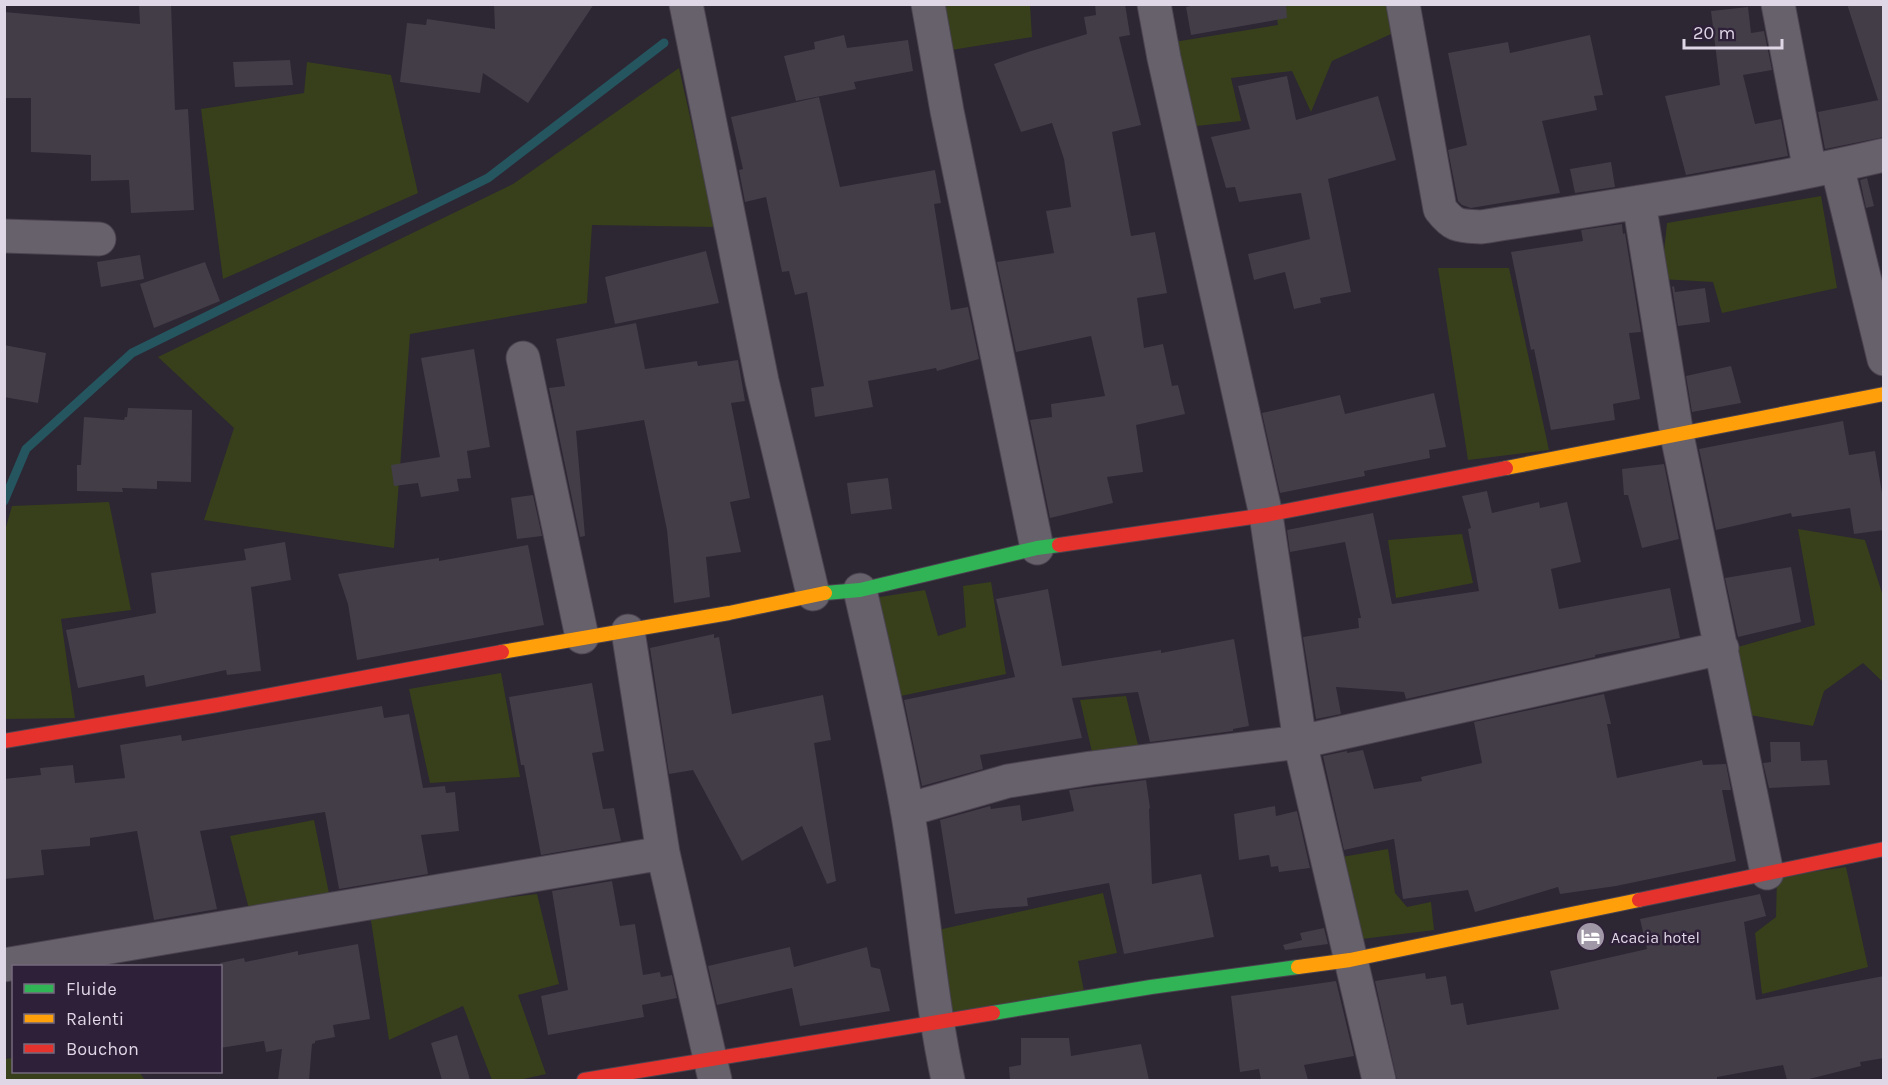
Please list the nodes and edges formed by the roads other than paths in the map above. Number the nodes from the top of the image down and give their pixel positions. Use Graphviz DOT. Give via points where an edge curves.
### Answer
graph roads {
  1 [pos="686,4"];
  2 [pos="928,4"];
  3 [pos="1154,4"];
  4 [pos="1403,4"];
  5 [pos="1778,4"];
  6 [pos="1884,155"];
  7 [pos="1823,168"];
  8 [pos="1639,202"];
  9 [pos="4,236"];
  10 [pos="99,239"];
  11 [pos="523,358"];
  12 [pos="1884,359"];
  13 [pos="1884,394"];
  14 [pos="1677,435"];
  15 [pos="1266,515"];
  16 [pos="1036,548"];
  17 [pos="860,590"];
  18 [pos="813,594"];
  19 [pos="628,631"];
  20 [pos="582,637"];
  21 [pos="1722,648"];
  22 [pos="4,741"];
  23 [pos="1300,742"];
  24 [pos="907,810"];
  25 [pos="1884,849"];
  26 [pos="663,854"];
  27 [pos="1767,873"];
  28 [pos="1350,960"];
  29 [pos="4,965"];
  30 [pos="936,1022"];
  31 [pos="713,1070"];
  32 [pos="584,1080"];
  33 [pos="948,1080"];
  34 [pos="1379,1080"];
  1 -- 18 [label="street" via="762,381"];
  2 -- 16 [label="street"];
  3 -- 15 [label="street"];
  4 -- 8 [label="street" via="1436,195 1450,222 1481,227"];
  5 -- 7 [label="street"];
  6 -- 7 [label="street"];
  7 -- 8 [label="street"];
  7 -- 12 [label="street"];
  8 -- 14 [label="street"];
  9 -- 10 [label="street"];
  11 -- 20 [label="street"];
  13 -- 14 [label="street"];
  14 -- 15 [label="street"];
  14 -- 21 [label="street"];
  15 -- 16 [label="street"];
  15 -- 23 [label="street"];
  16 -- 17 [label="street"];
  17 -- 18 [label="street"];
  17 -- 24 [label="street"];
  18 -- 19 [label="street"];
  19 -- 20 [label="street"];
  19 -- 26 [label="street"];
  20 -- 22 [label="street"];
  21 -- 23 [label="street"];
  21 -- 27 [label="street"];
  23 -- 24 [label="street" via="1008,781"];
  23 -- 28 [label="street"];
  24 -- 30 [label="street"];
  25 -- 27 [label="street"];
  26 -- 29 [label="street"];
  26 -- 31 [label="street"];
  27 -- 28 [label="street"];
  28 -- 30 [label="street"];
  28 -- 34 [label="street"];
  30 -- 31 [label="street"];
  30 -- 33 [label="street"];
  31 -- 32 [label="street"];
}
